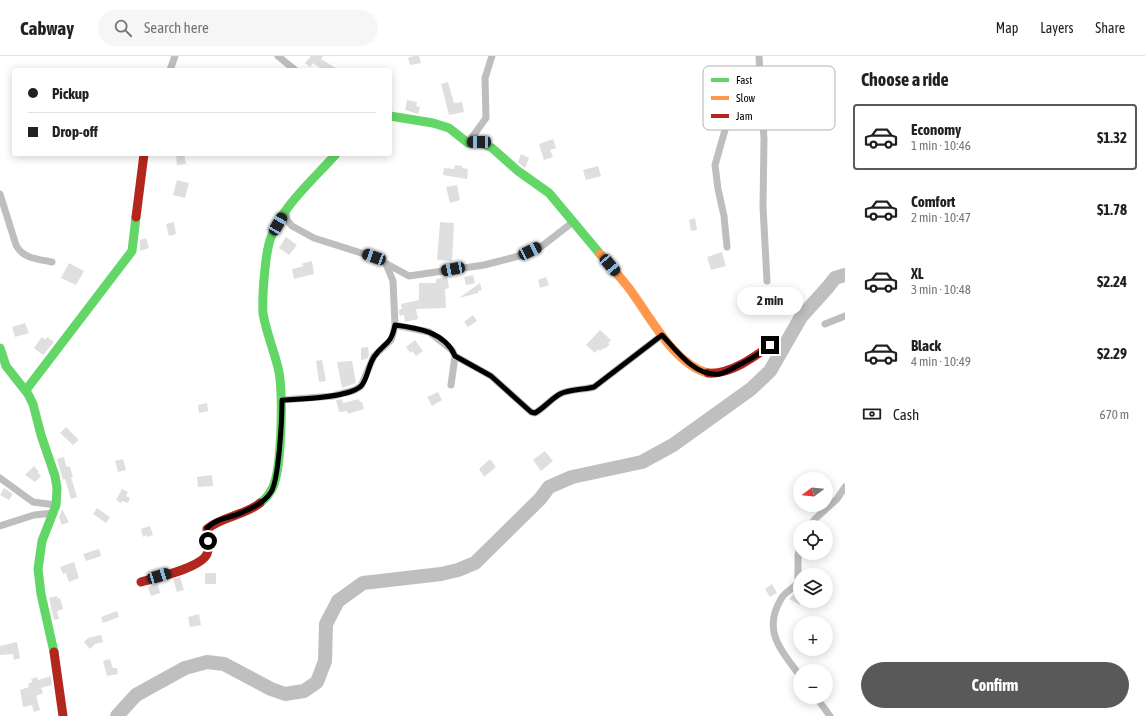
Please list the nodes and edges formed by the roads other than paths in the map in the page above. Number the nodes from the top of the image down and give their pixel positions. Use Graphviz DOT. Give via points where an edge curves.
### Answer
graph roads {
  1 [pos="175,56"];
  2 [pos="278,56"];
  3 [pos="492,56"];
  4 [pos="759,56"];
  5 [pos="760,66"];
  6 [pos="171,68"];
  7 [pos="293,68"];
  8 [pos="392,116"];
  9 [pos="725,130"];
  10 [pos="764,130"];
  11 [pos="468,143"];
  12 [pos="144,156"];
  13 [pos="334,156"];
  14 [pos="0,194"];
  15 [pos="286,211"];
  16 [pos="573,222"];
  17 [pos="727,247"];
  18 [pos="52,262"];
  19 [pos="386,264"];
  20 [pos="767,281"];
  21 [pos="845,316"];
  22 [pos="825,324"];
  23 [pos="395,325"];
  24 [pos="662,335"];
  25 [pos="775,342"];
  26 [pos="0,348"];
  27 [pos="455,356"];
  28 [pos="452,386"];
  29 [pos="26,390"];
  30 [pos="282,400"];
  31 [pos="0,478"];
  32 [pos="845,487"];
  33 [pos="55,509"];
  34 [pos="814,520"];
  35 [pos="0,526"];
  36 [pos="798,560"];
  37 [pos="141,582"];
  38 [pos="793,666"];
  39 [pos="821,704"];
  40 [pos="64,716"];
  41 [pos="830,716"];
  1 -- 6 [label="street"];
  2 -- 7 [label="street"];
  3 -- 11 [label="street" via="484,78 486,118"];
  4 -- 5 [label="street"];
  8 -- 11 [label="street" via="449,128"];
  9 -- 17 [label="street" via="715,165"];
  10 -- 20 [label="street" via="763,207"];
  11 -- 16 [label="street" via="479,142 492,148 549,193"];
  12 -- 29 [label="street" via="132,251"];
  13 -- 15 [label="street"];
  14 -- 18 [label="street" via="19,251 29,257"];
  15 -- 19 [label="street" via="285,216 289,224 300,231 374,257"];
  15 -- 30 [label="street" via="270,238 262,304 267,332 277,360"];
  16 -- 19 [label="street" via="542,246 503,260 418,276 409,276"];
  16 -- 24 [label="street" via="628,287"];
  19 -- 23 [label="street" via="393,281"];
  21 -- 22 [label="street"];
  23 -- 27 [label="street" via="429,332 452,350"];
  23 -- 30 [label="street" via="391,340 374,356 363,383 355,390 333,396"];
  24 -- 25 [label="street" via="684,360 697,369 719,374 753,358"];
  24 -- 27 [label="street" via="594,387 560,394 535,413 491,376"];
  26 -- 29 [label="street" via="6,366"];
  27 -- 28 [label="street"];
  29 -- 33 [label="street" via="33,404 55,476"];
  30 -- 37 [label="street" via="275,478 270,493 241,514 209,526 206,557 197,563"];
  31 -- 33 [label="street" via="33,502"];
  32 -- 34 [label="street" via="837,499"];
  33 -- 35 [label="street"];
  33 -- 40 [label="street" via="42,541 38,569"];
  36 -- 38 [label="street" via="798,582 780,599 773,620 777,643"];
  39 -- 41 [label="street"];
}
